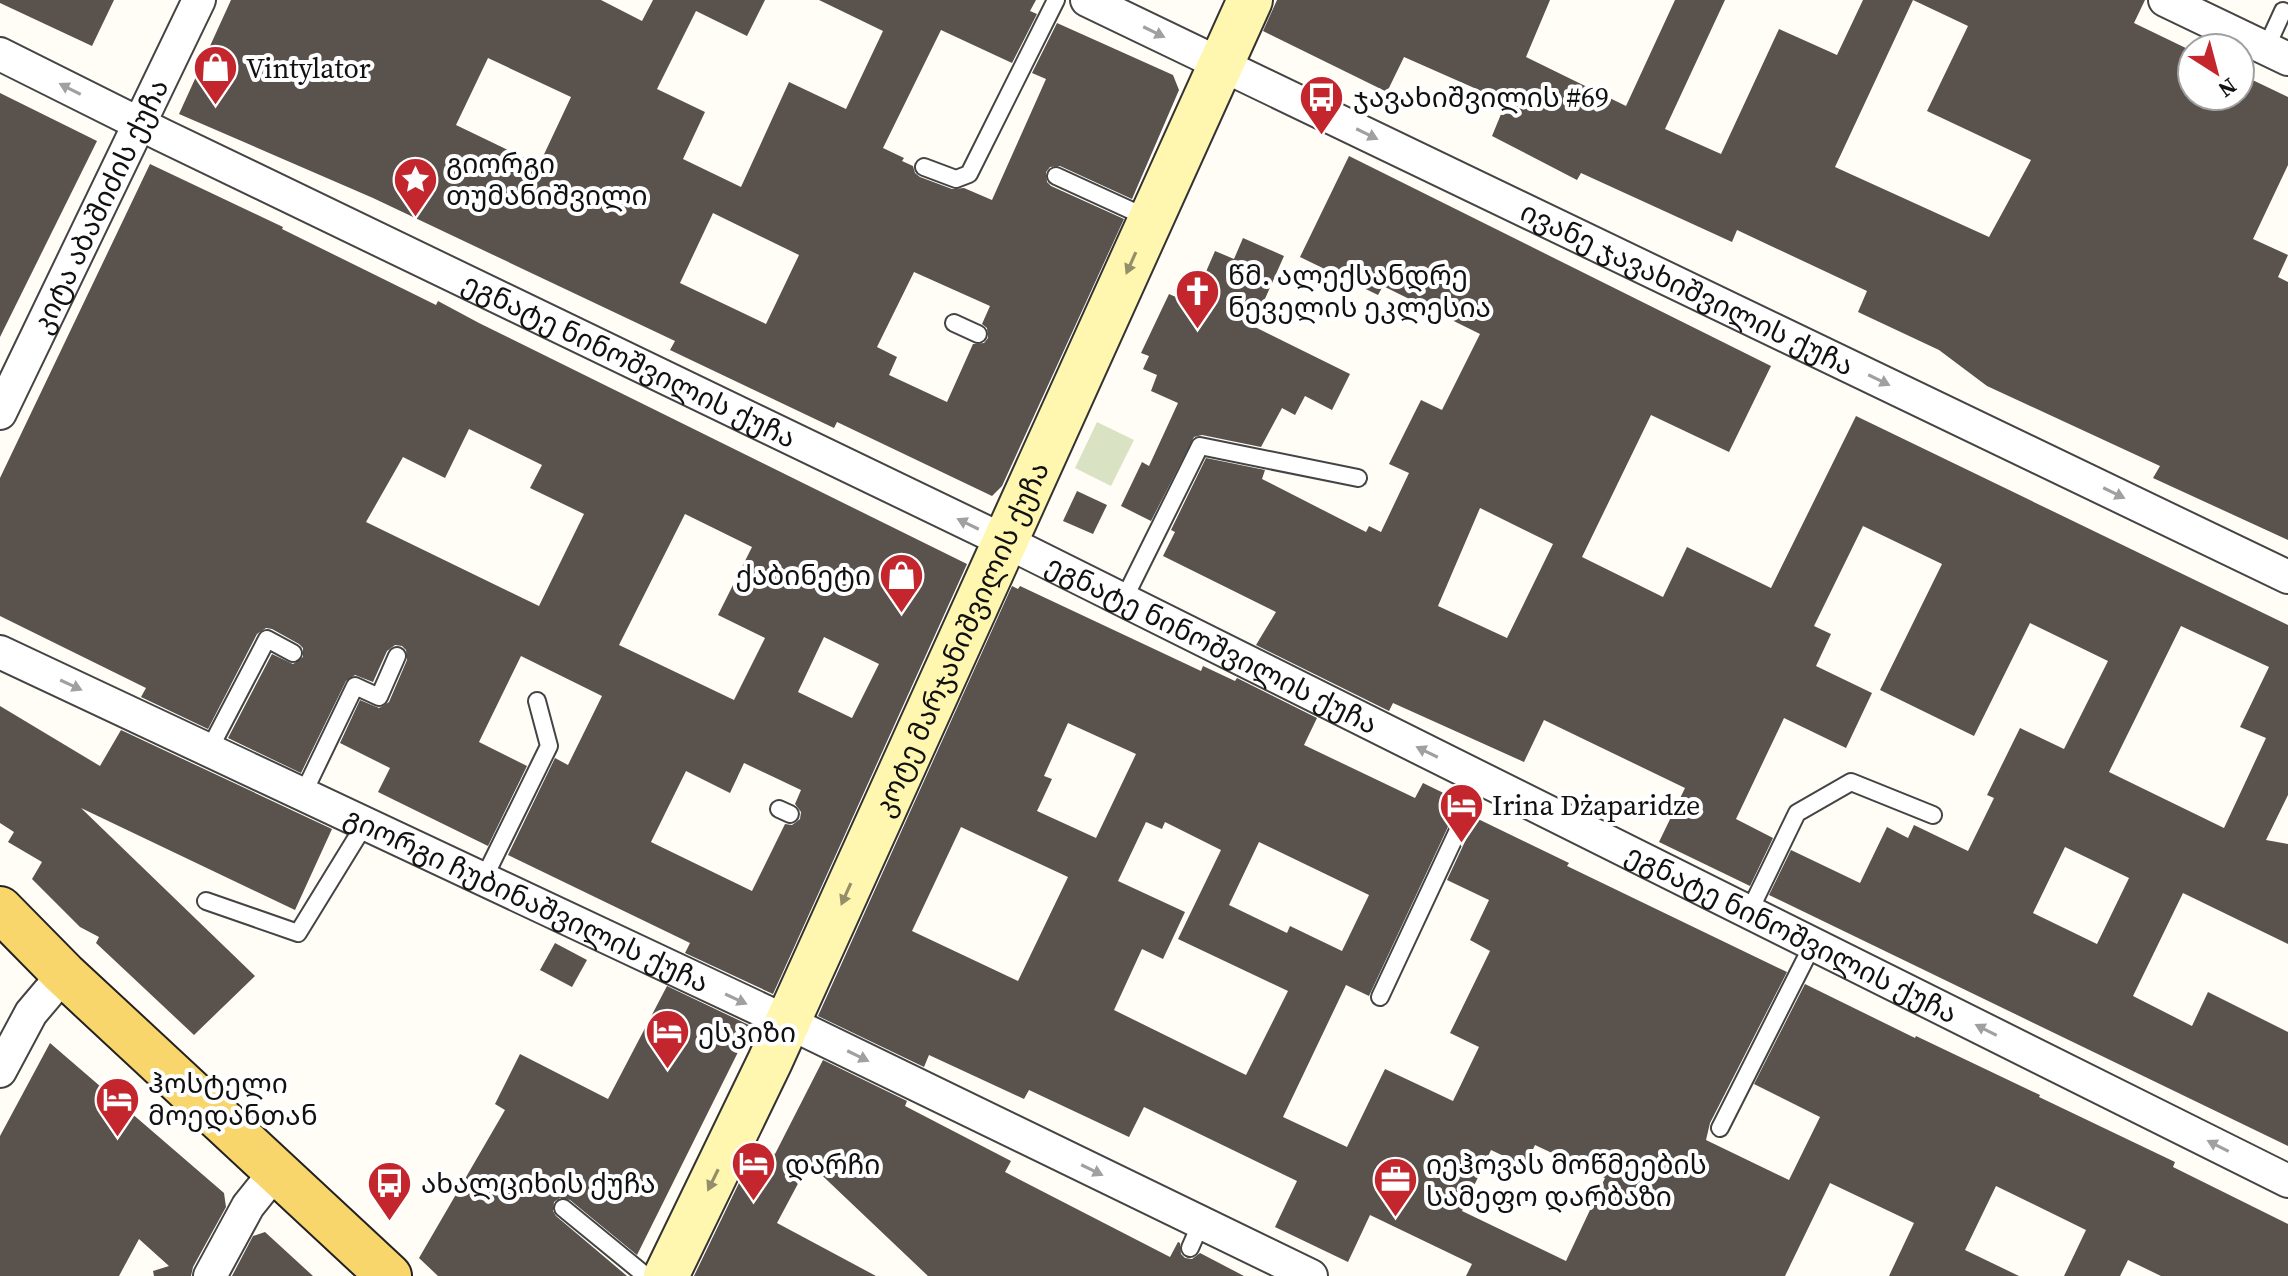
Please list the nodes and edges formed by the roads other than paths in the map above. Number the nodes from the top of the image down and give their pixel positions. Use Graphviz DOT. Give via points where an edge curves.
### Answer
graph roads {
  1 [pos="199,0"];
  2 [pos="1056,0"];
  3 [pos="1087,0"];
  4 [pos="1250,0"];
  5 [pos="2165,0"];
  6 [pos="2283,11"];
  7 [pos="0,54"];
  8 [pos="2277,54"];
  9 [pos="1221,65"];
  10 [pos="140,124"];
  11 [pos="924,167"];
  12 [pos="1056,176"];
  13 [pos="1151,219"];
  14 [pos="954,323"];
  15 [pos="978,334"];
  16 [pos="0,413"];
  17 [pos="1358,478"];
  18 [pos="1005,542"];
  19 [pos="2288,577"];
  20 [pos="1123,601"];
  21 [pos="0,652"];
  22 [pos="293,653"];
  23 [pos="397,656"];
  24 [pos="537,701"];
  25 [pos="209,750"];
  26 [pos="1482,779"];
  27 [pos="303,794"];
  28 [pos="1933,815"];
  29 [pos="365,824"];
  30 [pos="484,878"];
  31 [pos="206,901"];
  32 [pos="0,909"];
  33 [pos="1749,912"];
  34 [pos="1813,944"];
  35 [pos="64,974"];
  36 [pos="1380,997"];
  37 [pos="788,1023"];
  38 [pos="0,1071"];
  39 [pos="1720,1128"];
  40 [pos="276,1171"];
  41 [pos="2288,1181"];
  42 [pos="563,1208"];
  43 [pos="210,1276"];
  44 [pos="389,1276"];
  45 [pos="646,1276"];
  46 [pos="666,1276"];
  47 [pos="1311,1276"];
  1 -- 10 [label="street, კიტა აბაშიძის ქუჩა"];
  2 -- 11 [label="lane" via="969,174 956,179"];
  3 -- 9 [label="street, ივანე ჯავახიშვილის ქუჩა, one-way"];
  4 -- 9 [label="main road, კოტე მარჯანიშვილის ქუჩა"];
  5 -- 8 [label="street"];
  6 -- 8 [label="lane"];
  10 -- 7 [label="street, ეგნატე ნინოშვილის ქუჩა, one-way"];
  9 -- 13 [label="main road, კოტე მარჯანიშვილის ქუჩა" via="1182,127"];
  9 -- 19 [label="street, ივანე ჯავახიშვილის ქუჩა, one-way"];
  10 -- 16 [label="street, კიტა აბაშიძის ქუჩა"];
  18 -- 10 [label="street, ეგნატე ნინოშვილის ქუჩა, one-way"];
  12 -- 13 [label="lane"];
  13 -- 18 [label="main road, კოტე მარჯანიშვილის ქუჩა, one-way" via="1070,374"];
  14 -- 15 [label="lane"];
  17 -- 20 [label="lane" via="1200,446"];
  18 -- 20 [label="street, ეგნატე ნინოშვილის ქუჩა"];
  18 -- 37 [label="main road, კოტე მარჯანიშვილის ქუჩა, one-way" via="856,846"];
  26 -- 20 [label="street, ეგნატე ნინოშვილის ქუჩა, one-way"];
  21 -- 25 [label="street, გიორგი ჩუბინაშვილის ქუჩა, one-way"];
  22 -- 25 [label="lane" via="267,639"];
  23 -- 27 [label="lane" via="379,697 355,686"];
  24 -- 30 [label="lane" via="549,746"];
  25 -- 27 [label="street, გიორგი ჩუბინაშვილის ქუჩა"];
  26 -- 33 [label="street, ეგნატე ნინოშვილის ქუჩა"];
  26 -- 36 [label="lane"];
  27 -- 29 [label="street, გიორგი ჩუბინაშვილის ქუჩა"];
  28 -- 33 [label="lane" via="1851,782 1797,813"];
  29 -- 30 [label="street, გიორგი ჩუბინაშვილის ქუჩა"];
  29 -- 31 [label="lane" via="298,933"];
  30 -- 37 [label="street, გიორგი ჩუბინაშვილის ქუჩა, one-way"];
  32 -- 35 [label="main road"];
  33 -- 34 [label="street, ეგნატე ნინოშვილის ქუჩა"];
  34 -- 39 [label="lane"];
  41 -- 34 [label="street, ეგნატე ნინოშვილის ქუჩა, one-way"];
  35 -- 38 [label="street" via="31,1013"];
  35 -- 40 [label="main road"];
  37 -- 46 [label="main road, კოტე მარჯანიშვილის ქუჩა, one-way"];
  37 -- 47 [label="street, გიორგი ჩუბინაშვილის ქუჩა, one-way" via="1196,1236"];
  40 -- 43 [label="street" via="248,1206"];
  40 -- 44 [label="main road"];
  42 -- 45 [label="lane"];
}
